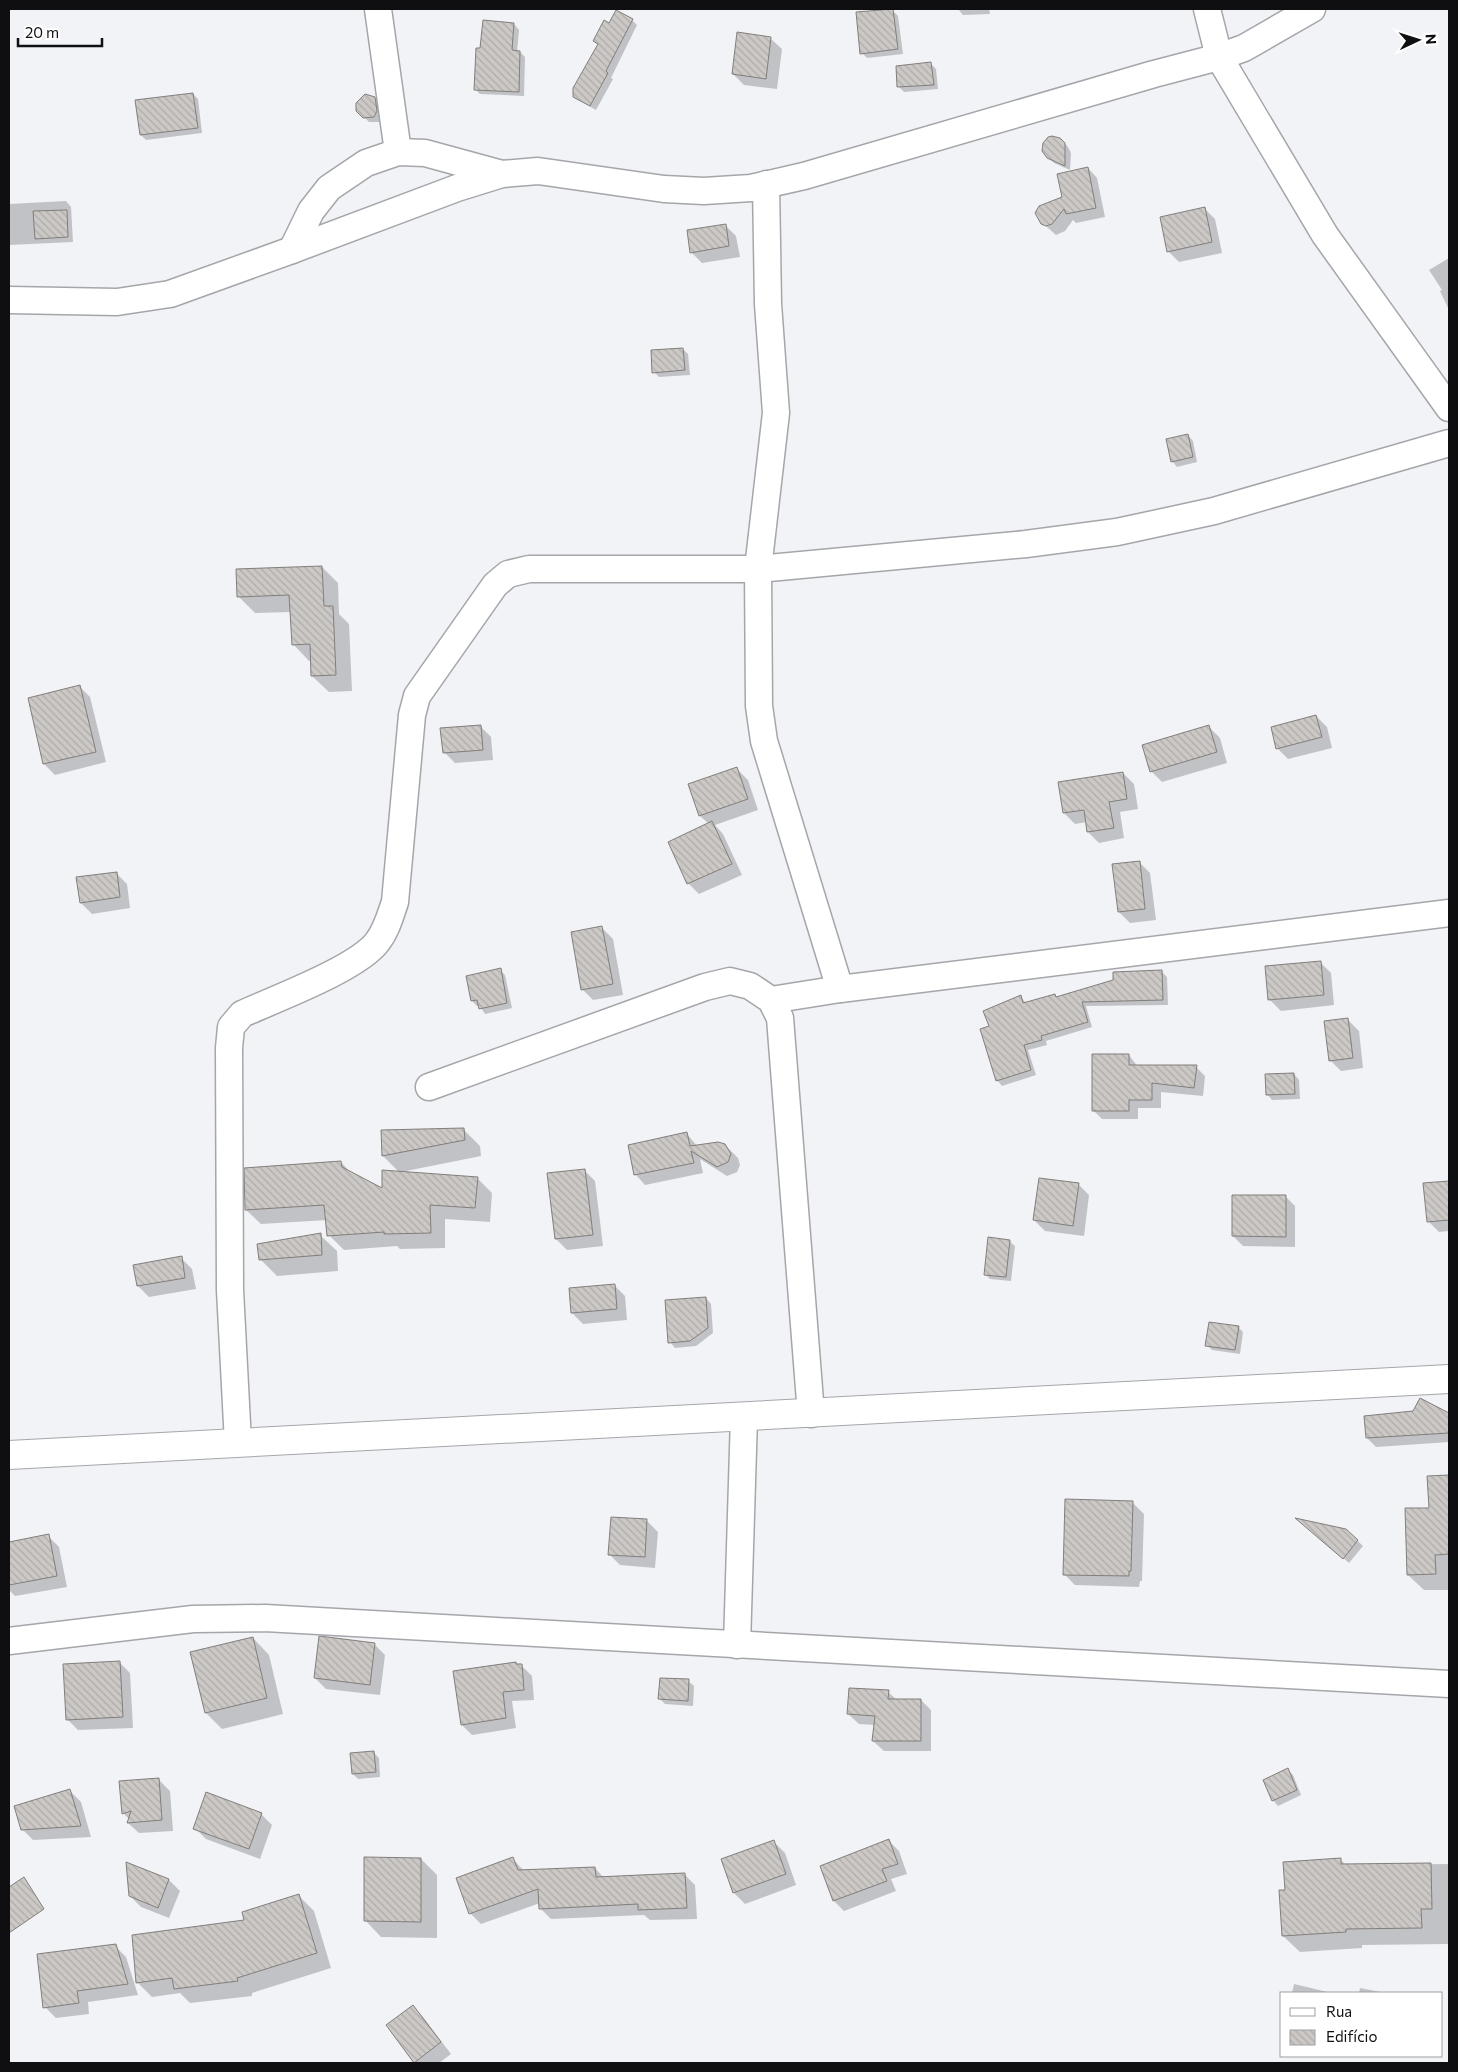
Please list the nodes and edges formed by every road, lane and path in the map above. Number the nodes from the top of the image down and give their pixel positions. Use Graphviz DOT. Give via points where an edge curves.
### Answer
graph roads {
  1 [pos="378,9"];
  2 [pos="1206,9"];
  3 [pos="1312,9"];
  4 [pos="1219,57"];
  5 [pos="398,152"];
  6 [pos="502,174"];
  7 [pos="766,184"];
  8 [pos="292,250"];
  9 [pos="9,300"];
  10 [pos="1449,408"];
  11 [pos="1449,443"];
  12 [pos="758,569"];
  13 [pos="1449,913"];
  14 [pos="840,989"];
  15 [pos="771,1000"];
  16 [pos="429,1087"];
  17 [pos="1449,1379"];
  18 [pos="811,1414"];
  19 [pos="744,1417"];
  20 [pos="238,1443"];
  21 [pos="9,1455"];
  22 [pos="9,1641"];
  23 [pos="737,1645"];
  24 [pos="1449,1684"];
  1 -- 5 [label="street"];
  2 -- 4 [label="street"];
  3 -- 4 [label="street" via="1244,48"];
  4 -- 7 [label="street" via="804,176"];
  4 -- 10 [label="street" via="1325,235"];
  5 -- 6 [label="street" via="425,153"];
  5 -- 8 [label="street" via="366,163 330,188 311,211"];
  6 -- 7 [label="street" via="538,172 672,189 742,189"];
  6 -- 8 [label="street"];
  7 -- 12 [label="street" via="768,304 776,413"];
  8 -- 9 [label="street" via="170,294 116,302"];
  11 -- 12 [label="street" via="1214,510 1117,532 1026,544"];
  12 -- 14 [label="street" via="759,706 764,741"];
  12 -- 20 [label="street" via="529,569 508,574 495,584 417,696 412,715 395,902 387,926 377,943 347,966 242,1014 231,1027 230,1290"];
  13 -- 14 [label="street"];
  14 -- 15 [label="street"];
  15 -- 16 [label="street" via="750,986 730,981 704,987"];
  15 -- 18 [label="street" via="780,1018"];
  17 -- 18 [label="main road"];
  18 -- 19 [label="main road"];
  19 -- 20 [label="main road"];
  19 -- 23 [label="street"];
  20 -- 21 [label="main road"];
  22 -- 23 [label="street" via="193,1619 264,1618"];
  23 -- 24 [label="street"];
}
